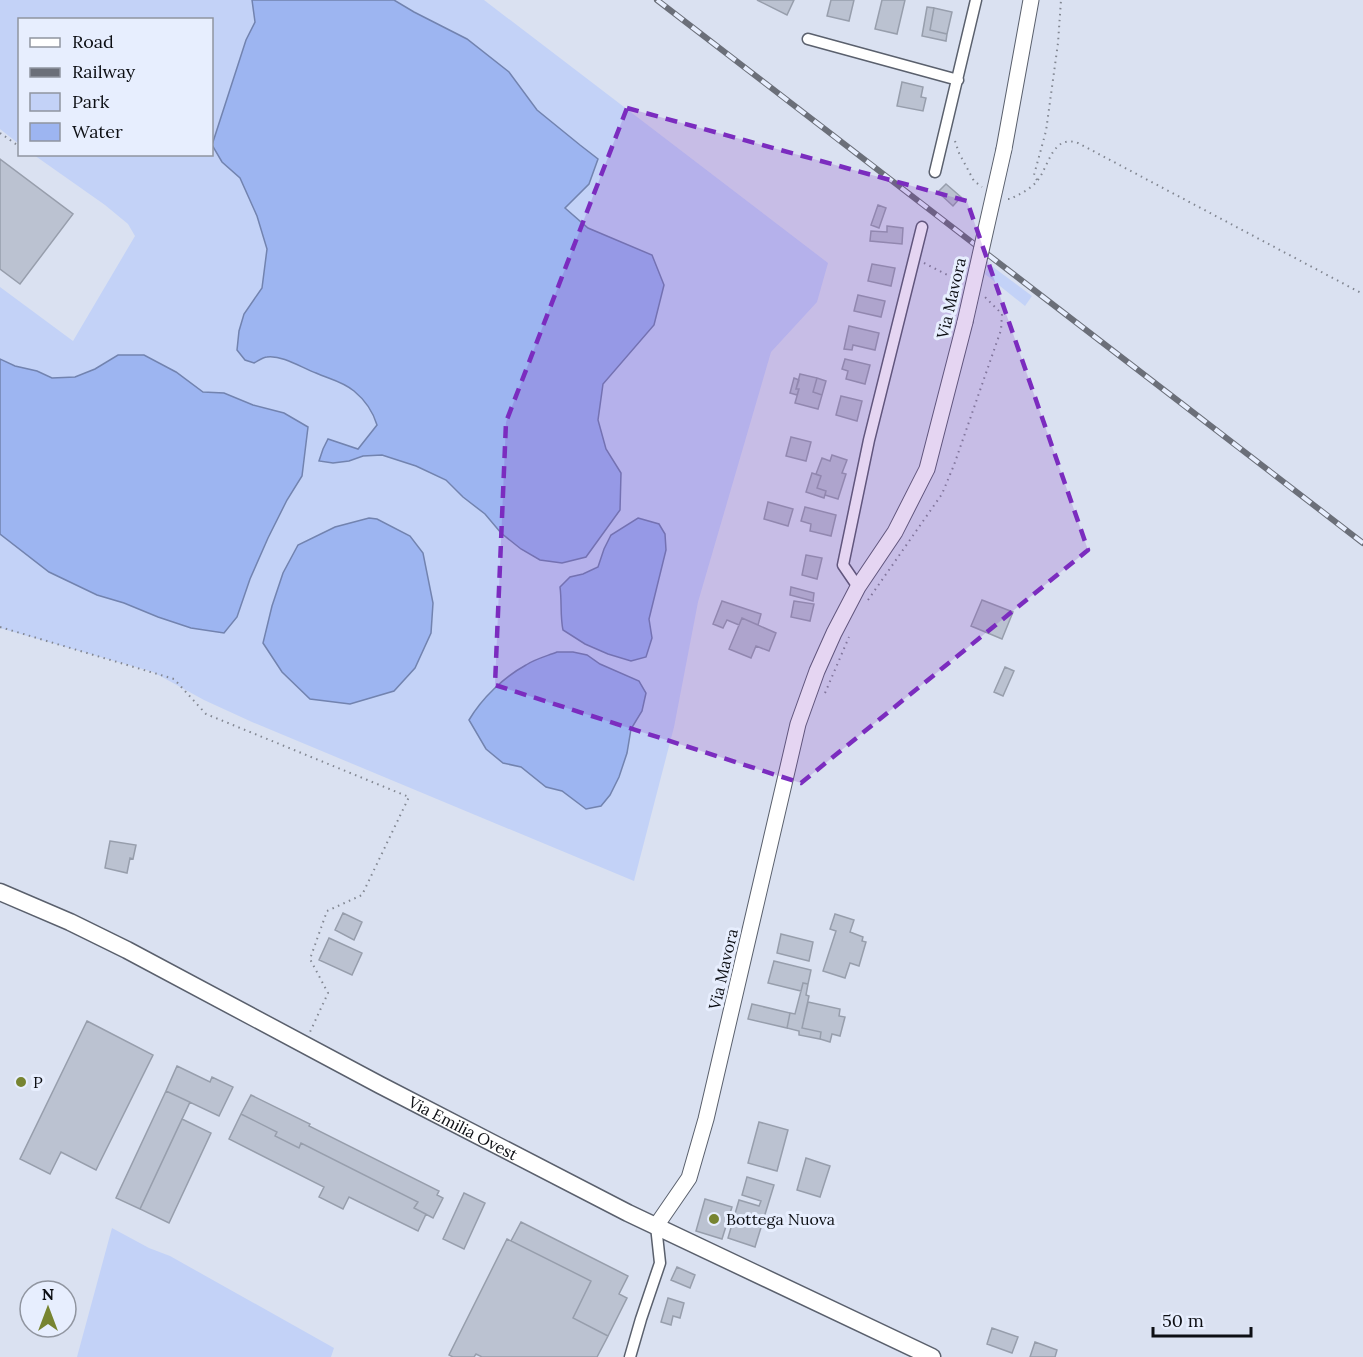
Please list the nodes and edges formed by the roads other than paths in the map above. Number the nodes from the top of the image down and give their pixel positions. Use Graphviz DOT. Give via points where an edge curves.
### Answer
graph roads {
  1 [pos="976,0"];
  2 [pos="1031,0"];
  3 [pos="808,39"];
  4 [pos="958,80"];
  5 [pos="935,172"];
  6 [pos="922,227"];
  7 [pos="858,587"];
  8 [pos="0,892"];
  9 [pos="656,1227"];
  10 [pos="630,1357"];
  11 [pos="932,1357"];
  1 -- 4 [label="street"];
  2 -- 7 [label="street, Via Mavora, bridge" via="1004,149 927,469 895,532"];
  3 -- 4 [label="street"];
  4 -- 5 [label="street"];
  6 -- 7 [label="street" via="869,440 843,566"];
  7 -- 9 [label="street, Via Mavora" via="817,670 798,724 689,1178"];
  8 -- 9 [label="main road, Via Emilia Ovest" via="127,950"];
  9 -- 10 [label="street" via="660,1263"];
  9 -- 11 [label="main road, Via Emilia Ovest"];
}
